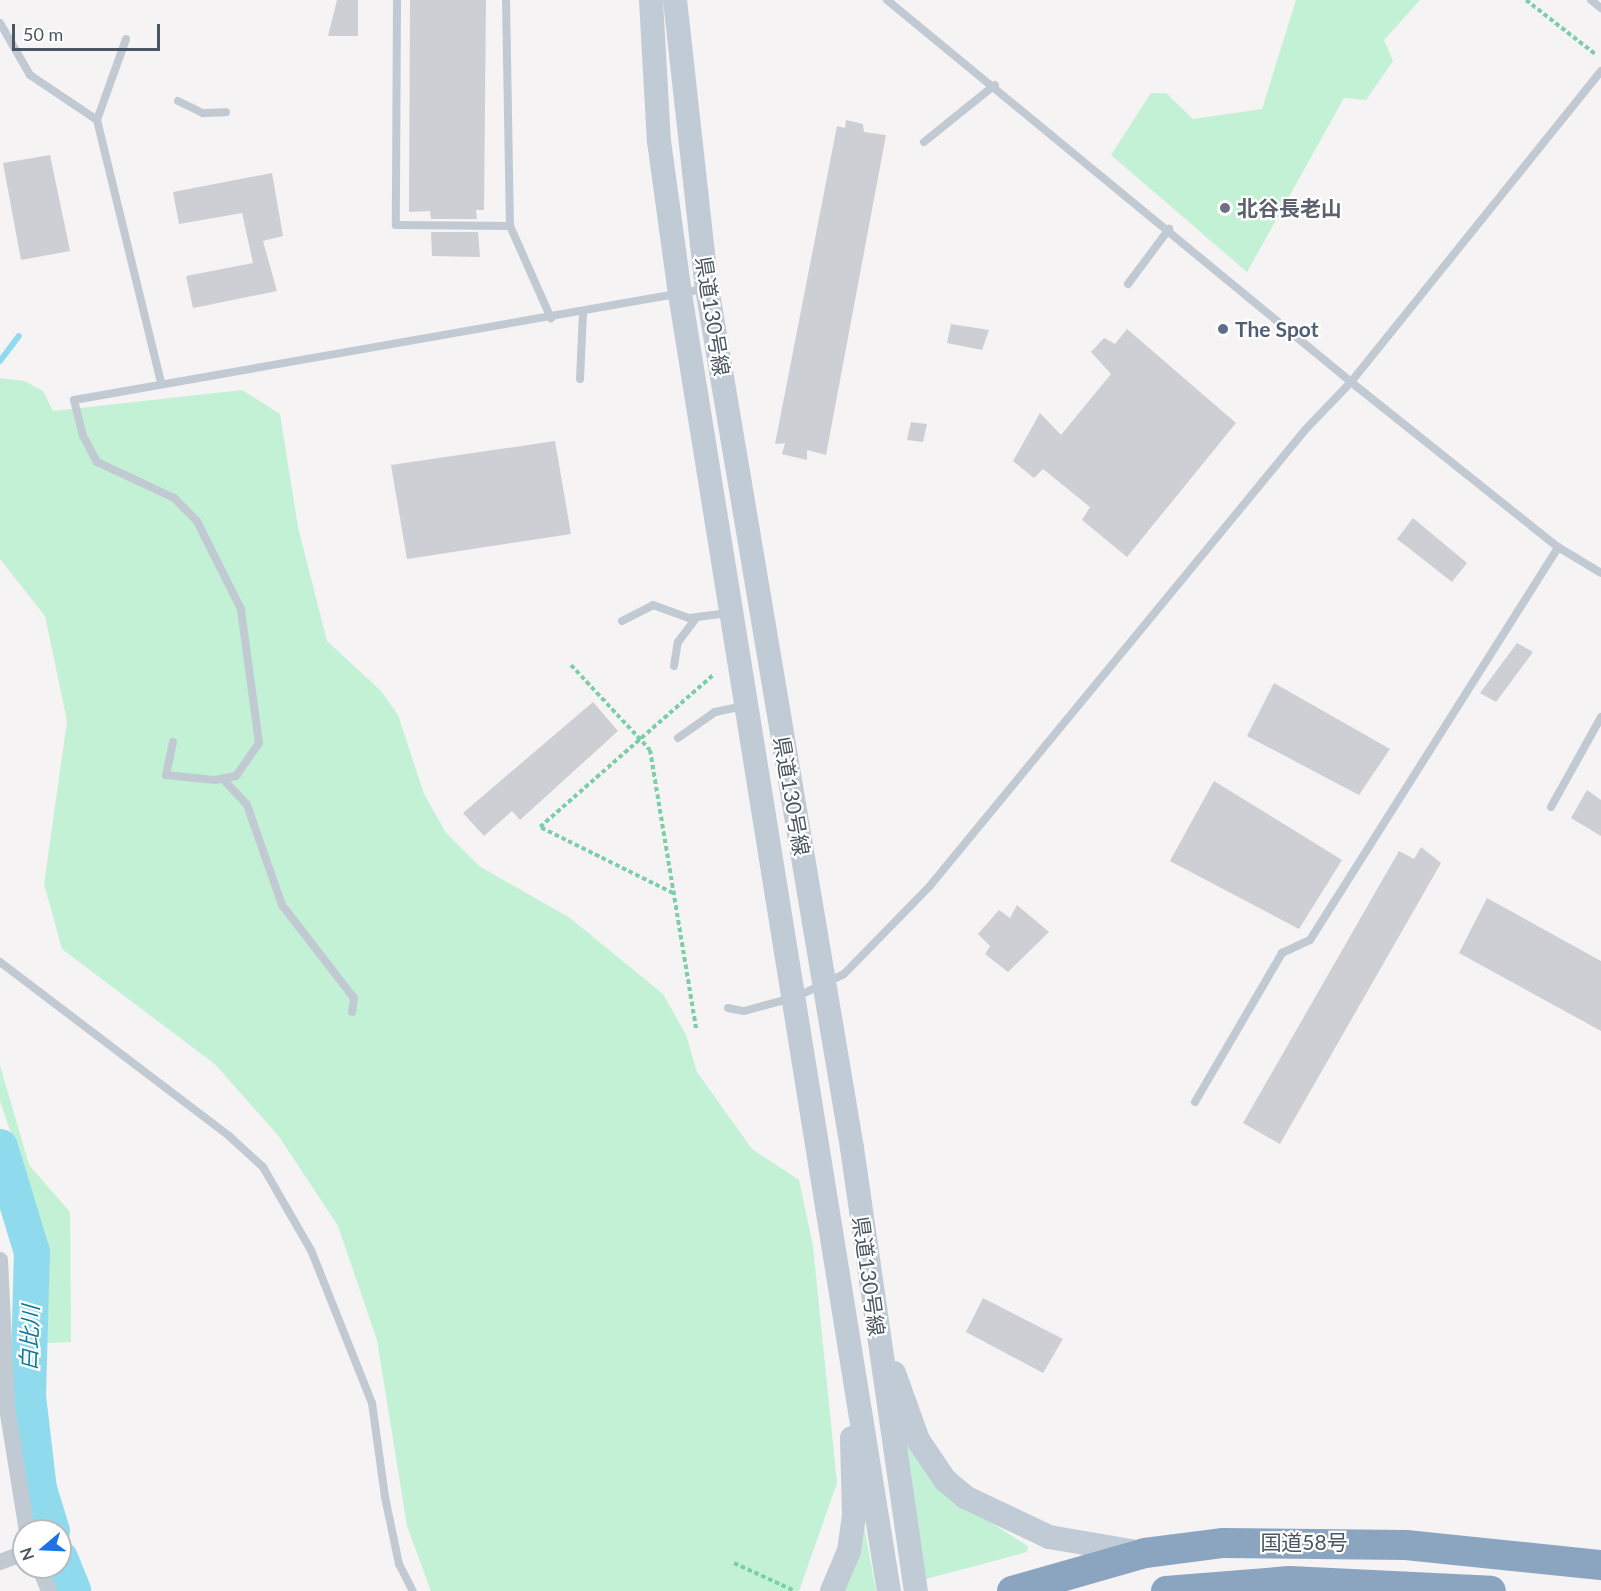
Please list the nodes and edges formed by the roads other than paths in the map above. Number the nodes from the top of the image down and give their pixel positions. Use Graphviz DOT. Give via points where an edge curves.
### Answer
graph roads {
  1 [pos="397,0"];
  2 [pos="506,0"];
  3 [pos="651,0"];
  4 [pos="675,0"];
  5 [pos="887,0"];
  6 [pos="1591,0"];
  7 [pos="1601,8"];
  8 [pos="0,23"];
  9 [pos="126,39"];
  10 [pos="1601,71"];
  11 [pos="995,85"];
  12 [pos="178,101"];
  13 [pos="226,112"];
  14 [pos="97,120"];
  15 [pos="924,142"];
  16 [pos="510,226"];
  17 [pos="1168,229"];
  18 [pos="1128,284"];
  19 [pos="707,288"];
  20 [pos="680,294"];
  21 [pos="583,313"];
  22 [pos="550,318"];
  23 [pos="580,379"];
  24 [pos="1351,382"];
  25 [pos="161,383"];
  26 [pos="1558,547"];
  27 [pos="1601,573"];
  28 [pos="732,613"];
  29 [pos="696,618"];
  30 [pos="622,621"];
  31 [pos="674,666"];
  32 [pos="747,705"];
  33 [pos="1601,717"];
  34 [pos="678,738"];
  35 [pos="173,742"];
  36 [pos="223,778"];
  37 [pos="1551,807"];
  38 [pos="0,962"];
  39 [pos="825,984"];
  40 [pos="796,996"];
  41 [pos="729,1008"];
  42 [pos="352,1012"];
  43 [pos="1195,1102"];
  44 [pos="0,1260"];
  45 [pos="840,1281"];
  46 [pos="870,1290"];
  47 [pos="3,1408"];
  48 [pos="25,1519"];
  49 [pos="1144,1553"];
  50 [pos="1601,1565"];
  51 [pos="413,1591"];
  52 [pos="832,1591"];
  53 [pos="890,1591"];
  54 [pos="916,1591"];
  55 [pos="1012,1591"];
  56 [pos="1166,1591"];
  57 [pos="1491,1591"];
  1 -- 16 [label="lane" via="396,225"];
  2 -- 16 [label="lane"];
  3 -- 20 [label="main road, 県道130号線" via="659,141"];
  4 -- 19 [label="main road, 県道130号線" via="686,137"];
  5 -- 11 [label="lane"];
  6 -- 7 [label="lane"];
  8 -- 14 [label="lane" via="30,75"];
  9 -- 14 [label="lane"];
  10 -- 24 [label="lane"];
  11 -- 15 [label="lane"];
  11 -- 17 [label="lane"];
  12 -- 13 [label="lane" via="203,113"];
  14 -- 25 [label="lane"];
  16 -- 22 [label="lane"];
  17 -- 18 [label="lane"];
  17 -- 24 [label="lane"];
  19 -- 20 [label="lane"];
  19 -- 39 [label="main road, 県道130号線"];
  20 -- 21 [label="lane"];
  20 -- 28 [label="main road, 県道130号線"];
  21 -- 22 [label="lane"];
  21 -- 23 [label="lane"];
  22 -- 25 [label="lane"];
  24 -- 26 [label="lane"];
  24 -- 39 [label="lane" via="1305,430 929,887 844,974"];
  25 -- 36 [label="lane" via="74,400 83,436 97,462 174,498 197,520 241,609 260,743 248,766"];
  26 -- 27 [label="lane"];
  26 -- 43 [label="lane" via="1310,940 1282,953"];
  28 -- 29 [label="lane"];
  28 -- 32 [label="main road, 県道130号線"];
  29 -- 30 [label="lane" via="653,605"];
  29 -- 31 [label="lane" via="678,642"];
  32 -- 34 [label="lane" via="715,712"];
  32 -- 40 [label="main road, 県道130号線"];
  33 -- 37 [label="lane"];
  35 -- 36 [label="lane" via="166,775"];
  36 -- 42 [label="lane" via="248,805 282,905 354,998"];
  38 -- 51 [label="lane" via="192,1106 263,1167 311,1250 372,1403 399,1564"];
  39 -- 40 [label="lane"];
  39 -- 46 [label="main road, 県道130号線"];
  40 -- 41 [label="lane" via="744,1011"];
  40 -- 45 [label="main road, 県道130号線"];
  44 -- 47 [label="street"];
  45 -- 52 [label="main road" via="854,1515 849,1551"];
  45 -- 53 [label="main road, 県道130号線"];
  46 -- 49 [label="main road" via="906,1411 945,1480 994,1515 1049,1537"];
  46 -- 54 [label="main road, 県道130号線"];
  47 -- 48 [label="street"];
  49 -- 50 [label="highway, 国道58号" via="1223,1543 1314,1541 1518,1553"];
  49 -- 55 [label="highway, 国道58号"];
  56 -- 57 [label="highway, 国道58号" via="1290,1581"];
}
